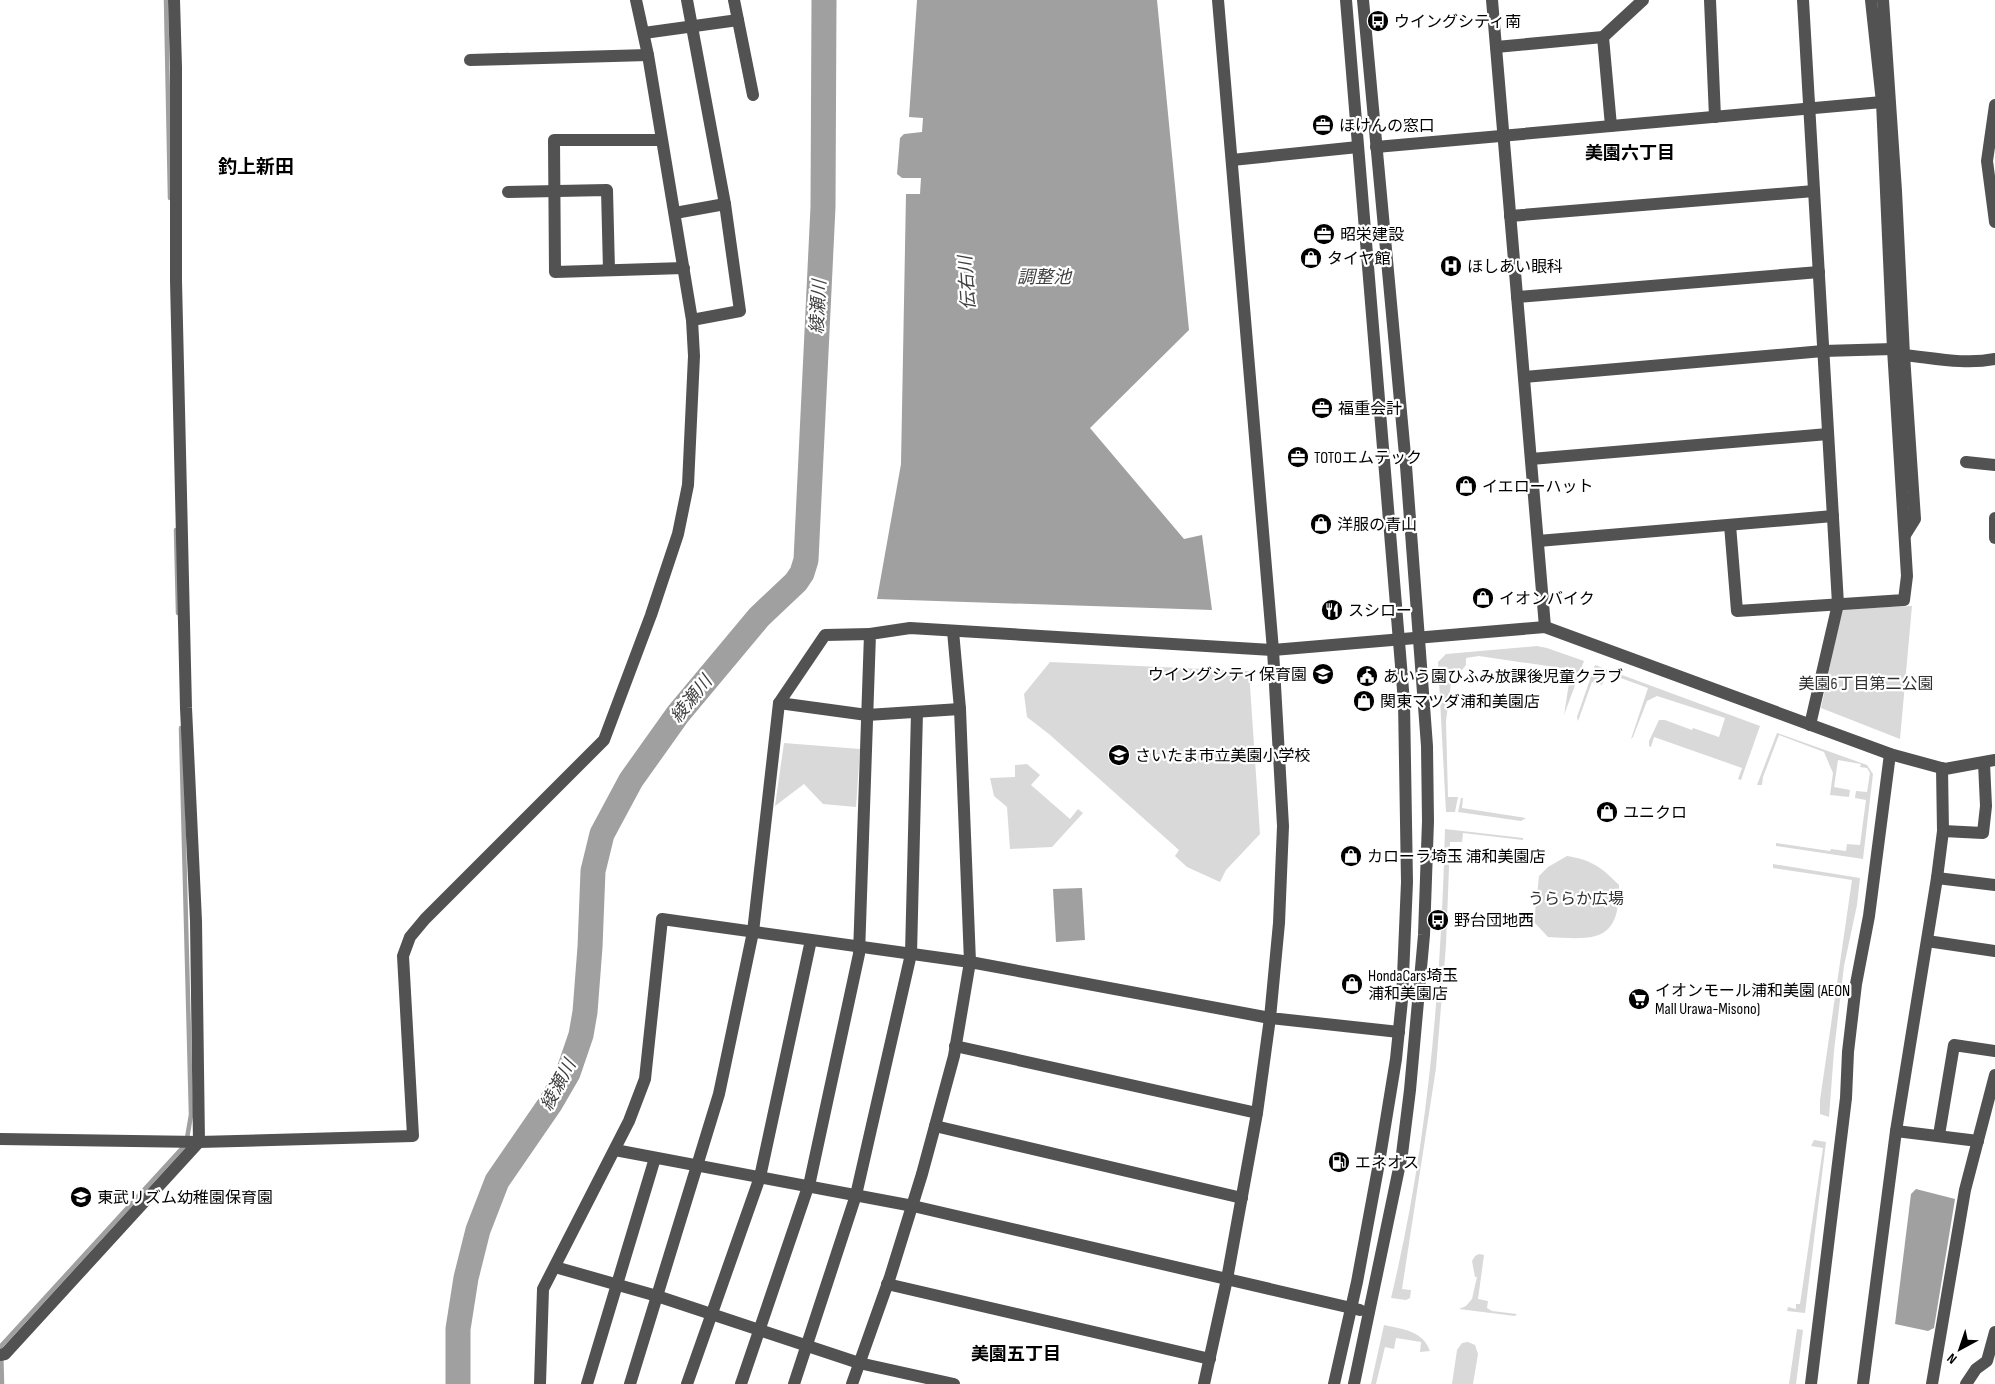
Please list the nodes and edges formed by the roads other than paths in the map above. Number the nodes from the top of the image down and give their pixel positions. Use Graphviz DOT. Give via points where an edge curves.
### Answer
graph roads {
  1 [pos="174,0"];
  2 [pos="636,0"];
  3 [pos="687,0"];
  4 [pos="734,0"];
  5 [pos="1218,0"];
  6 [pos="1346,0"];
  7 [pos="1363,0"];
  8 [pos="1492,0"];
  9 [pos="1643,0"];
  10 [pos="1710,0"];
  11 [pos="1803,0"];
  12 [pos="1871,0"];
  13 [pos="1883,0"];
  14 [pos="738,20"];
  15 [pos="693,26"];
  16 [pos="644,33"];
  17 [pos="1603,37"];
  18 [pos="1496,47"];
  19 [pos="648,55"];
  20 [pos="470,60"];
  21 [pos="753,95"];
  22 [pos="1882,102"];
  23 [pos="1995,105"];
  24 [pos="1809,109"];
  25 [pos="1715,117"];
  26 [pos="1611,126"];
  27 [pos="1503,135"];
  28 [pos="661,140"];
  29 [pos="1376,147"];
  30 [pos="1358,148"];
  31 [pos="1232,160"];
  32 [pos="554,191"];
  33 [pos="1814,191"];
  34 [pos="508,192"];
  35 [pos="725,204"];
  36 [pos="675,213"];
  37 [pos="1510,216"];
  38 [pos="1995,222"];
  39 [pos="684,268"];
  40 [pos="609,270"];
  41 [pos="1819,272"];
  42 [pos="1517,297"];
  43 [pos="692,320"];
  44 [pos="1823,351"];
  45 [pos="1898,352"];
  46 [pos="1995,359"];
  47 [pos="1524,377"];
  48 [pos="1828,434"];
  49 [pos="1531,459"];
  50 [pos="1966,462"];
  51 [pos="1995,464"];
  52 [pos="1833,516"];
  53 [pos="1995,518"];
  54 [pos="1730,524"];
  55 [pos="1995,538"];
  56 [pos="1538,541"];
  57 [pos="1838,604"];
  58 [pos="1545,627"];
  59 [pos="953,630"];
  60 [pos="870,634"];
  61 [pos="1419,637"];
  62 [pos="1399,639"];
  63 [pos="1273,650"];
  64 [pos="779,703"];
  65 [pos="960,709"];
  66 [pos="917,712"];
  67 [pos="867,715"];
  68 [pos="1810,725"];
  69 [pos="1890,754"];
  70 [pos="1990,762"];
  71 [pos="1942,768"];
  72 [pos="1943,831"];
  73 [pos="1937,878"];
  74 [pos="1995,884"];
  75 [pos="753,932"];
  76 [pos="811,940"];
  77 [pos="1927,942"];
  78 [pos="860,947"];
  79 [pos="1995,951"];
  80 [pos="911,954"];
  81 [pos="970,962"];
  82 [pos="1270,1018"];
  83 [pos="1399,1032"];
  84 [pos="955,1046"];
  85 [pos="1995,1051"];
  86 [pos="1995,1075"];
  87 [pos="1257,1113"];
  88 [pos="935,1126"];
  89 [pos="1896,1131"];
  90 [pos="1939,1135"];
  91 [pos="0,1139"];
  92 [pos="1978,1141"];
  93 [pos="199,1142"];
  94 [pos="615,1150"];
  95 [pos="655,1158"];
  96 [pos="697,1166"];
  97 [pos="760,1177"];
  98 [pos="808,1186"];
  99 [pos="856,1195"];
  100 [pos="1242,1198"];
  101 [pos="913,1206"];
  102 [pos="555,1267"];
  103 [pos="1228,1279"];
  104 [pos="887,1284"];
  105 [pos="617,1285"];
  106 [pos="657,1296"];
  107 [pos="1352,1308"];
  108 [pos="1370,1312"];
  109 [pos="712,1315"];
  110 [pos="759,1330"];
  111 [pos="1995,1332"];
  112 [pos="806,1346"];
  113 [pos="3,1354"];
  114 [pos="1210,1359"];
  115 [pos="859,1362"];
  116 [pos="1991,1362"];
  117 [pos="540,1384"];
  118 [pos="587,1384"];
  119 [pos="630,1384"];
  120 [pos="688,1384"];
  121 [pos="741,1384"];
  122 [pos="794,1384"];
  123 [pos="852,1384"];
  124 [pos="954,1384"];
  125 [pos="1204,1384"];
  126 [pos="1334,1384"];
  127 [pos="1354,1384"];
  128 [pos="1811,1384"];
  129 [pos="1863,1384"];
  130 [pos="1932,1384"];
  131 [pos="1966,1384"];
  1 -- 93 [label="street" via="176,281 186,708 196,921"];
  2 -- 16 [label="street"];
  3 -- 15 [label="street"];
  4 -- 14 [label="street"];
  5 -- 31 [label="street"];
  6 -- 30 [label="street"];
  7 -- 29 [label="street"];
  8 -- 18 [label="street"];
  9 -- 17 [label="street"];
  10 -- 25 [label="street"];
  11 -- 24 [label="street"];
  12 -- 22 [label="street"];
  13 -- 45 [label="street" via="1896,191"];
  14 -- 15 [label="street"];
  14 -- 21 [label="street"];
  15 -- 16 [label="street"];
  15 -- 35 [label="street"];
  16 -- 19 [label="street"];
  17 -- 18 [label="street"];
  17 -- 26 [label="street"];
  18 -- 27 [label="street"];
  19 -- 20 [label="street"];
  19 -- 28 [label="street"];
  22 -- 24 [label="street"];
  22 -- 45 [label="street"];
  23 -- 38 [label="street" via="1987,161"];
  24 -- 25 [label="street"];
  24 -- 33 [label="street"];
  25 -- 26 [label="street"];
  26 -- 27 [label="street"];
  27 -- 29 [label="street"];
  27 -- 37 [label="street"];
  28 -- 32 [label="street" via="554,140"];
  28 -- 36 [label="street"];
  29 -- 61 [label="street"];
  30 -- 31 [label="street"];
  30 -- 62 [label="street"];
  31 -- 63 [label="street"];
  32 -- 34 [label="street"];
  32 -- 40 [label="street" via="607,190"];
  32 -- 40 [label="street" via="555,272"];
  33 -- 37 [label="street"];
  33 -- 41 [label="street"];
  35 -- 36 [label="street"];
  35 -- 43 [label="street" via="740,311"];
  36 -- 39 [label="street"];
  37 -- 42 [label="street"];
  39 -- 40 [label="street"];
  39 -- 43 [label="street"];
  41 -- 42 [label="street"];
  41 -- 44 [label="street"];
  42 -- 47 [label="street"];
  43 -- 93 [label="street" via="694,356 688,485 678,534 604,740 426,919 410,937 403,956 413,1136"];
  44 -- 45 [label="street"];
  44 -- 47 [label="street"];
  44 -- 48 [label="street"];
  45 -- 46 [label="street" via="1964,361"];
  45 -- 57 [label="street" via="1908,576 1904,600"];
  47 -- 49 [label="street"];
  48 -- 49 [label="street"];
  48 -- 52 [label="street"];
  49 -- 56 [label="street"];
  50 -- 51 [label="street"];
  52 -- 54 [label="street"];
  52 -- 57 [label="street"];
  53 -- 55 [label="street"];
  54 -- 56 [label="street"];
  54 -- 57 [label="street" via="1736,611"];
  56 -- 58 [label="street"];
  57 -- 68 [label="street"];
  58 -- 61 [label="street"];
  58 -- 68 [label="street"];
  59 -- 60 [label="street" via="910,628"];
  59 -- 63 [label="street"];
  59 -- 65 [label="street"];
  60 -- 64 [label="street" via="825,635"];
  60 -- 67 [label="street"];
  61 -- 62 [label="street"];
  61 -- 108 [label="street" via="1428,788 1424,935 1402,1154"];
  62 -- 63 [label="street"];
  62 -- 83 [label="street" via="1404,702 1407,874"];
  63 -- 82 [label="street" via="1283,826"];
  64 -- 67 [label="street"];
  64 -- 75 [label="street"];
  65 -- 66 [label="street"];
  65 -- 81 [label="street"];
  66 -- 67 [label="street"];
  66 -- 80 [label="street"];
  67 -- 78 [label="street"];
  68 -- 69 [label="street"];
  69 -- 71 [label="street"];
  69 -- 128 [label="street" via="1869,916 1855,994 1846,1098"];
  70 -- 71 [label="street"];
  70 -- 72 [label="street" via="1983,833"];
  71 -- 72 [label="street"];
  72 -- 73 [label="street"];
  73 -- 74 [label="street"];
  73 -- 77 [label="street"];
  75 -- 76 [label="street"];
  75 -- 94 [label="street" via="662,919 645,1079"];
  75 -- 96 [label="street" via="719,1094"];
  76 -- 78 [label="street"];
  76 -- 97 [label="street"];
  77 -- 79 [label="street"];
  77 -- 89 [label="street"];
  78 -- 80 [label="street"];
  78 -- 98 [label="street"];
  80 -- 81 [label="street"];
  80 -- 99 [label="street"];
  81 -- 82 [label="street"];
  81 -- 84 [label="street"];
  82 -- 83 [label="street"];
  82 -- 87 [label="street"];
  83 -- 107 [label="street" via="1380,1164"];
  84 -- 87 [label="street"];
  84 -- 88 [label="street"];
  85 -- 90 [label="street" via="1954,1045"];
  86 -- 92 [label="street"];
  87 -- 100 [label="street"];
  88 -- 100 [label="street"];
  88 -- 101 [label="street"];
  89 -- 90 [label="street"];
  89 -- 129 [label="street"];
  90 -- 92 [label="street"];
  91 -- 93 [label="street"];
  92 -- 130 [label="street" via="1965,1190"];
  93 -- 113 [label="street"];
  94 -- 95 [label="street"];
  94 -- 102 [label="street"];
  95 -- 96 [label="street"];
  95 -- 105 [label="street"];
  96 -- 97 [label="street"];
  96 -- 106 [label="street"];
  97 -- 98 [label="street"];
  97 -- 109 [label="street"];
  98 -- 99 [label="street"];
  98 -- 110 [label="street"];
  99 -- 101 [label="street"];
  99 -- 112 [label="street"];
  100 -- 103 [label="street"];
  101 -- 103 [label="street"];
  101 -- 104 [label="street"];
  102 -- 105 [label="street"];
  102 -- 117 [label="street" via="544,1289"];
  103 -- 107 [label="street"];
  103 -- 114 [label="street"];
  104 -- 114 [label="street"];
  104 -- 115 [label="street"];
  105 -- 106 [label="street"];
  105 -- 118 [label="street"];
  106 -- 109 [label="street"];
  106 -- 119 [label="street"];
  107 -- 108 [label="street"];
  107 -- 126 [label="street"];
  108 -- 127 [label="street"];
  109 -- 110 [label="street"];
  109 -- 120 [label="street"];
  110 -- 112 [label="street"];
  110 -- 121 [label="street"];
  111 -- 116 [label="street"];
  112 -- 115 [label="street"];
  112 -- 122 [label="street"];
  114 -- 125 [label="street"];
  115 -- 123 [label="street"];
  115 -- 124 [label="street"];
  116 -- 131 [label="street" via="1976,1369"];
}
